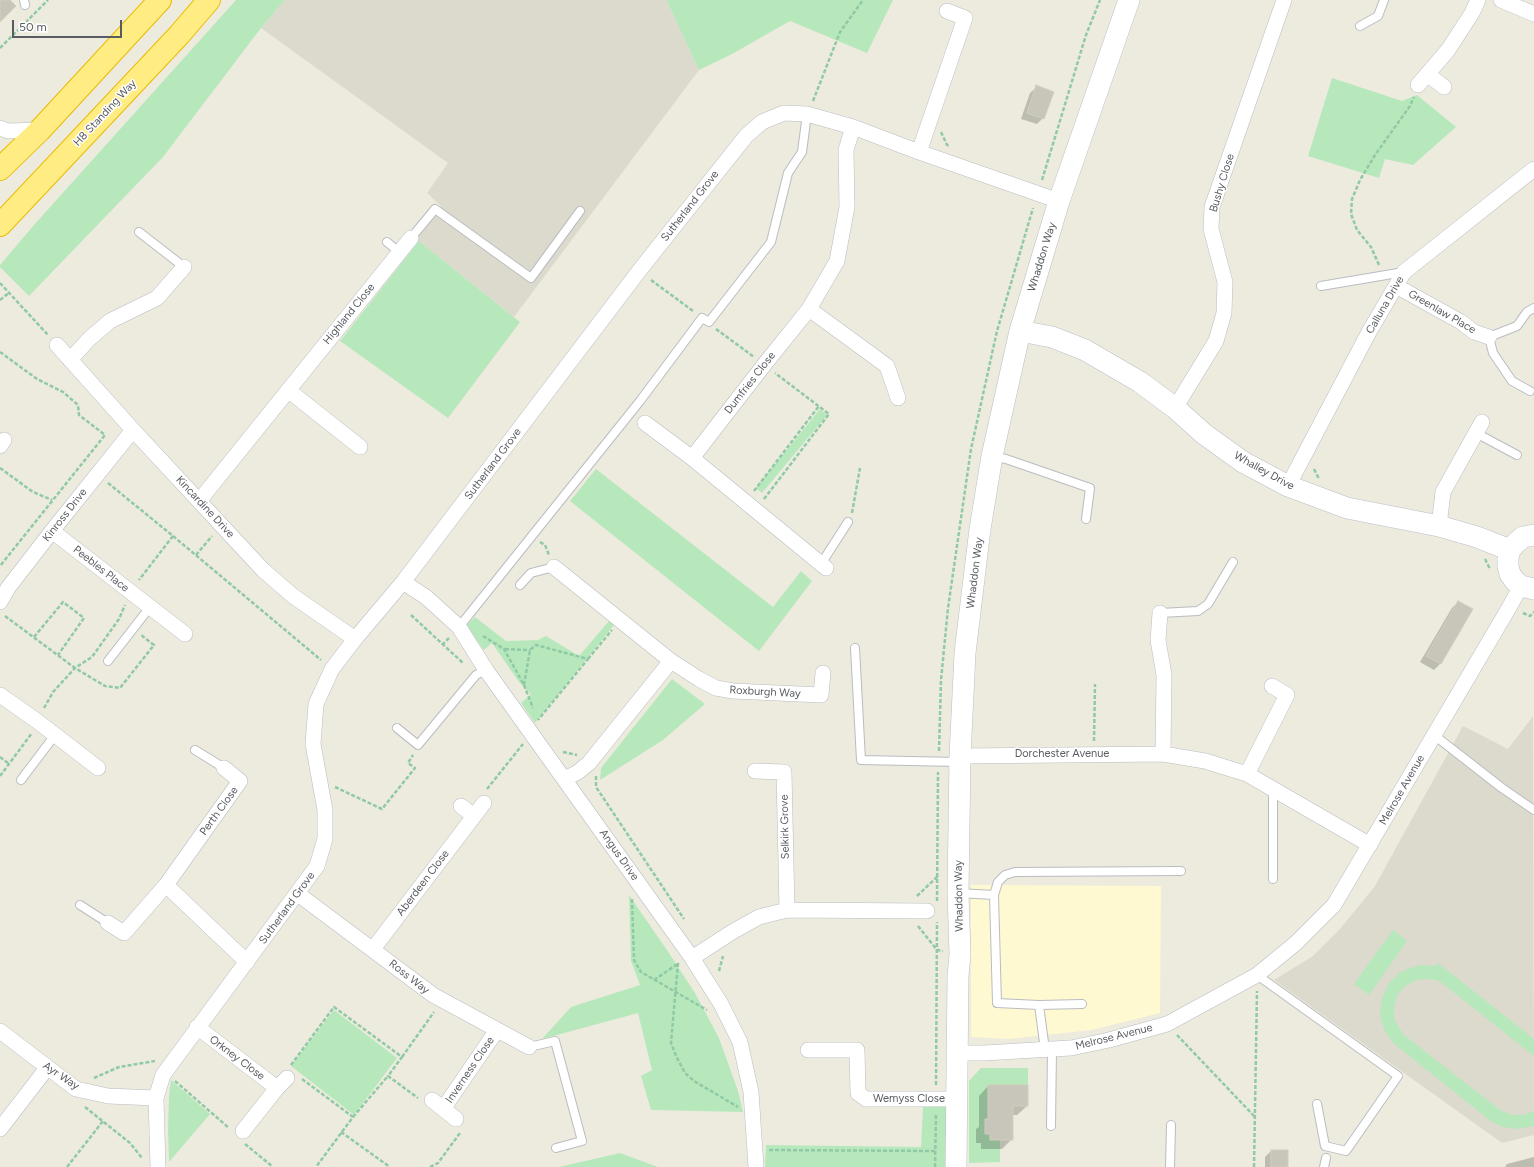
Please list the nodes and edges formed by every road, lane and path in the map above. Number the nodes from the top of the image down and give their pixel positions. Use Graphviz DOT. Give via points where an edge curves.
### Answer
graph roads {
  1 [pos="48,0"];
  2 [pos="160,0"];
  3 [pos="209,0"];
  4 [pos="863,0"];
  5 [pos="1129,0"];
  6 [pos="1284,0"];
  7 [pos="1384,0"];
  8 [pos="1478,0"];
  9 [pos="1501,0"];
  10 [pos="1531,11"];
  11 [pos="947,12"];
  12 [pos="1360,26"];
  13 [pos="0,48"];
  14 [pos="1422,80"];
  15 [pos="1444,87"];
  16 [pos="806,99"];
  17 [pos="813,100"];
  18 [pos="821,102"];
  19 [pos="807,114"];
  20 [pos="853,127"];
  21 [pos="0,128"];
  22 [pos="927,128"];
  23 [pos="40,130"];
  24 [pos="954,149"];
  25 [pos="919,152"];
  26 [pos="0,169"];
  27 [pos="1534,169"];
  28 [pos="1035,176"];
  29 [pos="1042,179"];
  30 [pos="1059,201"];
  31 [pos="580,211"];
  32 [pos="0,225"];
  33 [pos="139,232"];
  34 [pos="411,238"];
  35 [pos="387,242"];
  36 [pos="399,252"];
  37 [pos="184,266"];
  38 [pos="1404,272"];
  39 [pos="1383,275"];
  40 [pos="0,283"];
  41 [pos="1321,286"];
  42 [pos="1396,286"];
  43 [pos="10,292"];
  44 [pos="0,300"];
  45 [pos="1534,308"];
  46 [pos="809,309"];
  47 [pos="1020,332"];
  48 [pos="1489,337"];
  49 [pos="57,345"];
  50 [pos="0,352"];
  51 [pos="70,360"];
  52 [pos="288,390"];
  53 [pos="1530,390"];
  54 [pos="898,398"];
  55 [pos="819,406"];
  56 [pos="1175,408"];
  57 [pos="644,423"];
  58 [pos="1479,428"];
  59 [pos="133,430"];
  60 [pos="360,447"];
  61 [pos="1517,455"];
  62 [pos="992,456"];
  63 [pos="692,458"];
  64 [pos="1300,462"];
  65 [pos="0,468"];
  66 [pos="860,468"];
  67 [pos="1322,485"];
  68 [pos="1288,486"];
  69 [pos="52,500"];
  70 [pos="199,501"];
  71 [pos="745,502"];
  72 [pos="1086,519"];
  73 [pos="848,522"];
  74 [pos="222,524"];
  75 [pos="1439,526"];
  76 [pos="52,531"];
  77 [pos="531,535"];
  78 [pos="1534,535"];
  79 [pos="173,536"];
  80 [pos="1510,550"];
  81 [pos="1483,554"];
  82 [pos="196,555"];
  83 [pos="1233,562"];
  84 [pos="0,566"];
  85 [pos="823,566"];
  86 [pos="554,567"];
  87 [pos="1492,574"];
  88 [pos="403,582"];
  89 [pos="520,585"];
  90 [pos="4,586"];
  91 [pos="1527,588"];
  92 [pos="0,602"];
  93 [pos="1510,606"];
  94 [pos="150,607"];
  95 [pos="0,611"];
  96 [pos="1534,612"];
  97 [pos="1160,614"];
  98 [pos="411,615"];
  99 [pos="620,619"];
  100 [pos="462,623"];
  101 [pos="185,634"];
  102 [pos="34,638"];
  103 [pos="355,639"];
  104 [pos="855,648"];
  105 [pos="504,650"];
  106 [pos="530,650"];
  107 [pos="58,655"];
  108 [pos="588,659"];
  109 [pos="108,660"];
  110 [pos="671,661"];
  111 [pos="75,668"];
  112 [pos="332,669"];
  113 [pos="481,673"];
  114 [pos="823,673"];
  115 [pos="524,684"];
  116 [pos="1095,684"];
  117 [pos="1272,686"];
  118 [pos="0,695"];
  119 [pos="40,723"];
  120 [pos="397,728"];
  121 [pos="1434,734"];
  122 [pos="55,736"];
  123 [pos="418,745"];
  124 [pos="529,748"];
  125 [pos="195,750"];
  126 [pos="562,751"];
  127 [pos="1094,754"];
  128 [pos="1164,754"];
  129 [pos="0,757"];
  130 [pos="960,759"];
  131 [pos="938,762"];
  132 [pos="8,763"];
  133 [pos="590,763"];
  134 [pos="98,768"];
  135 [pos="224,768"];
  136 [pos="755,771"];
  137 [pos="1247,774"];
  138 [pos="0,776"];
  139 [pos="565,779"];
  140 [pos="21,780"];
  141 [pos="320,780"];
  142 [pos="1273,790"];
  143 [pos="484,803"];
  144 [pos="460,806"];
  145 [pos="1534,810"];
  146 [pos="474,816"];
  147 [pos="1370,845"];
  148 [pos="1180,871"];
  149 [pos="1273,879"];
  150 [pos="166,885"];
  151 [pos="958,893"];
  152 [pos="298,894"];
  153 [pos="994,895"];
  154 [pos="632,896"];
  155 [pos="80,905"];
  156 [pos="787,910"];
  157 [pos="923,912"];
  158 [pos="685,921"];
  159 [pos="108,923"];
  160 [pos="373,949"];
  161 [pos="706,949"];
  162 [pos="937,950"];
  163 [pos="726,952"];
  164 [pos="949,953"];
  165 [pos="692,958"];
  166 [pos="247,962"];
  167 [pos="678,963"];
  168 [pos="719,971"];
  169 [pos="1258,975"];
  170 [pos="722,976"];
  171 [pos="654,980"];
  172 [pos="675,992"];
  173 [pos="442,1001"];
  174 [pos="1082,1004"];
  175 [pos="1039,1005"];
  176 [pos="706,1006"];
  177 [pos="1167,1024"];
  178 [pos="197,1027"];
  179 [pos="497,1030"];
  180 [pos="0,1031"];
  181 [pos="529,1047"];
  182 [pos="808,1050"];
  183 [pos="1049,1050"];
  184 [pos="957,1052"];
  185 [pos="402,1057"];
  186 [pos="174,1058"];
  187 [pos="47,1068"];
  188 [pos="388,1076"];
  189 [pos="288,1078"];
  190 [pos="173,1087"];
  191 [pos="76,1089"];
  192 [pos="156,1098"];
  193 [pos="936,1099"];
  194 [pos="957,1099"];
  195 [pos="431,1103"];
  196 [pos="741,1103"];
  197 [pos="1317,1104"];
  198 [pos="353,1117"];
  199 [pos="1255,1117"];
  200 [pos="103,1121"];
  201 [pos="459,1125"];
  202 [pos="1172,1125"];
  203 [pos="1051,1126"];
  204 [pos="0,1129"];
  205 [pos="341,1132"];
  206 [pos="240,1135"];
  207 [pos="769,1142"];
  208 [pos="556,1148"];
  209 [pos="935,1151"];
  210 [pos="765,1152"];
  211 [pos="1326,1158"];
  212 [pos="956,1159"];
  213 [pos="151,1164"];
  214 [pos="67,1167"];
  215 [pos="273,1167"];
  216 [pos="316,1167"];
  217 [pos="390,1167"];
  218 [pos="430,1167"];
  219 [pos="756,1167"];
  220 [pos="935,1167"];
  221 [pos="1170,1167"];
  222 [pos="1254,1167"];
  223 [pos="1324,1167"];
  1 -- 13 [label="path"];
  2 -- 23 [label="highway"];
  3 -- 32 [label="highway, H8 Standing Way"];
  4 -- 17 [label="path" via="840,32"];
  5 -- 30 [label="street, Whaddon Way"];
  6 -- 56 [label="street, Bushy Close" via="1212,207 1211,229 1225,282 1224,313 1216,340"];
  7 -- 12 [label="lane" via="1378,16"];
  8 -- 14 [label="street" via="1448,50"];
  9 -- 10 [label="street"];
  11 -- 22 [label="street" via="965,18"];
  14 -- 15 [label="street"];
  14 -- 39 [label="path" via="1410,106 1375,155 1352,199 1351,214 1357,230 1371,247"];
  16 -- 17 [label="path"];
  17 -- 18 [label="path"];
  17 -- 19 [label="path"];
  19 -- 20 [label="street, Sutherland Grove"];
  19 -- 77 [label="lane" via="802,152 788,173 771,242 709,322 702,318 640,401"];
  19 -- 88 [label="street, Sutherland Grove" via="784,113 762,122 746,136 639,271"];
  20 -- 25 [label="street, Sutherland Grove"];
  20 -- 46 [label="street, Dumfries Close" via="846,150 847,206 837,261"];
  21 -- 23 [label="street" via="8,131"];
  22 -- 24 [label="path" via="942,132 947,144"];
  22 -- 25 [label="street"];
  23 -- 26 [label="highway"];
  25 -- 30 [label="street, Sutherland Grove"];
  27 -- 38 [label="street, Calluna Drive"];
  28 -- 29 [label="path"];
  30 -- 47 [label="street, Whaddon Way"];
  31 -- 34 [label="lane" via="531,278 435,209"];
  33 -- 37 [label="lane"];
  34 -- 36 [label="street, Highland Close"];
  35 -- 36 [label="lane"];
  36 -- 52 [label="street, Highland Close"];
  37 -- 51 [label="street" via="157,298 110,321"];
  38 -- 39 [label="lane"];
  38 -- 42 [label="street, Calluna Drive"];
  39 -- 41 [label="lane"];
  40 -- 43 [label="path"];
  42 -- 48 [label="street, Greenlaw Place" via="1461,322 1474,332"];
  42 -- 64 [label="street, Calluna Drive"];
  43 -- 44 [label="path"];
  43 -- 49 [label="path"];
  45 -- 48 [label="lane" via="1527,312 1517,326"];
  46 -- 54 [label="street" via="887,366"];
  46 -- 63 [label="street, Dumfries Close"];
  47 -- 56 [label="street, Whalley Drive" via="1052,337 1085,350 1140,382"];
  47 -- 62 [label="street, Whaddon Way"];
  48 -- 53 [label="lane" via="1493,353 1512,381"];
  49 -- 51 [label="street, Kincardine Drive"];
  50 -- 69 [label="path" via="37,378 63,392 78,405 80,414 105,435"];
  51 -- 59 [label="street, Kincardine Drive"];
  52 -- 60 [label="street"];
  52 -- 70 [label="street, Highland Close"];
  55 -- 71 [label="path"];
  56 -- 68 [label="street, Whalley Drive" via="1204,434 1243,462"];
  57 -- 63 [label="street"];
  58 -- 61 [label="lane"];
  58 -- 75 [label="street" via="1443,492"];
  59 -- 70 [label="street, Kincardine Drive"];
  59 -- 76 [label="street, Kinross Drive"];
  62 -- 72 [label="lane" via="1090,488"];
  62 -- 130 [label="street, Whaddon Way" via="965,653"];
  63 -- 71 [label="street"];
  64 -- 67 [label="path" via="1314,469"];
  64 -- 68 [label="street, Calluna Drive"];
  65 -- 69 [label="path" via="33,492"];
  66 -- 73 [label="path" via="852,514"];
  68 -- 75 [label="street, Whalley Drive" via="1347,508"];
  69 -- 84 [label="path"];
  70 -- 74 [label="street, Kincardine Drive"];
  71 -- 85 [label="street"];
  73 -- 85 [label="lane"];
  74 -- 82 [label="path"];
  74 -- 103 [label="street, Kincardine Drive" via="263,570 293,596"];
  75 -- 80 [label="street, Whalley Drive" via="1477,536"];
  76 -- 90 [label="street, Kinross Drive"];
  76 -- 94 [label="street, Peebles Place"];
  77 -- 86 [label="path" via="545,545"];
  77 -- 100 [label="lane"];
  78 -- 80 [label="street" via="1524,537"];
  79 -- 82 [label="path"];
  80 -- 91 [label="street" via="1509,570 1515,581"];
  81 -- 87 [label="path"];
  82 -- 112 [label="path"];
  83 -- 97 [label="lane" via="1208,604 1198,611"];
  86 -- 89 [label="lane" via="531,573"];
  86 -- 99 [label="street, Roxburgh Way"];
  88 -- 100 [label="street, Angus Drive"];
  88 -- 103 [label="street, Sutherland Grove"];
  90 -- 92 [label="street, Kinross Drive"];
  91 -- 93 [label="street, Melrose Avenue"];
  93 -- 96 [label="path" via="1530,616"];
  93 -- 121 [label="street, Melrose Avenue"];
  94 -- 101 [label="street, Peebles Place"];
  94 -- 109 [label="lane"];
  95 -- 102 [label="path"];
  97 -- 128 [label="street" via="1158,640 1164,675"];
  98 -- 113 [label="path"];
  99 -- 108 [label="path"];
  99 -- 110 [label="street, Roxburgh Way"];
  100 -- 105 [label="path"];
  100 -- 113 [label="street, Angus Drive"];
  102 -- 107 [label="path"];
  102 -- 107 [label="path" via="62,602 84,618"];
  103 -- 112 [label="street, Sutherland Grove"];
  104 -- 131 [label="lane" via="861,760"];
  105 -- 106 [label="path"];
  105 -- 115 [label="path"];
  106 -- 108 [label="path" via="536,645"];
  106 -- 115 [label="path"];
  107 -- 111 [label="path"];
  108 -- 115 [label="path" via="538,721"];
  110 -- 114 [label="street, Roxburgh Way" via="716,688 733,691 821,695"];
  110 -- 133 [label="street"];
  112 -- 141 [label="street, Sutherland Grove" via="316,704 313,744"];
  113 -- 123 [label="lane"];
  113 -- 139 [label="street, Angus Drive"];
  116 -- 127 [label="path"];
  117 -- 137 [label="street" via="1287,695"];
  118 -- 119 [label="street"];
  119 -- 122 [label="street"];
  119 -- 132 [label="path"];
  120 -- 123 [label="lane"];
  121 -- 145 [label="lane"];
  121 -- 147 [label="street, Melrose Avenue"];
  122 -- 134 [label="street"];
  122 -- 140 [label="lane"];
  123 -- 141 [label="path" via="408,763 415,768 382,809"];
  124 -- 143 [label="path" via="524,742 483,793"];
  125 -- 135 [label="lane, Perth Close"];
  126 -- 133 [label="path" via="576,753"];
  127 -- 128 [label="street, Dorchester Avenue"];
  127 -- 130 [label="street, Dorchester Avenue"];
  128 -- 137 [label="street, Dorchester Avenue" via="1205,761"];
  129 -- 132 [label="path"];
  130 -- 131 [label="lane"];
  130 -- 151 [label="street, Whaddon Way"];
  131 -- 157 [label="path"];
  132 -- 138 [label="path"];
  133 -- 139 [label="street"];
  133 -- 158 [label="path" via="596,769 596,787"];
  135 -- 150 [label="street, Perth Close" via="240,781"];
  136 -- 156 [label="street, Selkirk Grove" via="784,772"];
  137 -- 142 [label="street, Dorchester Avenue"];
  139 -- 165 [label="street, Angus Drive"];
  141 -- 152 [label="street, Sutherland Grove" via="326,810 326,839 317,866"];
  142 -- 147 [label="street, Dorchester Avenue"];
  142 -- 149 [label="lane"];
  143 -- 146 [label="street, Aberdeen Close"];
  144 -- 146 [label="street"];
  146 -- 160 [label="street, Aberdeen Close"];
  147 -- 169 [label="street, Melrose Avenue" via="1334,904 1296,943"];
  148 -- 153 [label="lane" via="1014,872 1004,875 998,882"];
  150 -- 159 [label="street, Perth Close" via="124,933"];
  150 -- 166 [label="street"];
  151 -- 153 [label="lane"];
  151 -- 184 [label="street, Whaddon Way" via="960,955"];
  152 -- 160 [label="street, Ross Way"];
  152 -- 166 [label="street, Sutherland Grove"];
  153 -- 175 [label="lane" via="997,1002"];
  154 -- 171 [label="path" via="634,960 641,972"];
  155 -- 159 [label="lane, Perth Close"];
  156 -- 157 [label="street"];
  156 -- 161 [label="street" via="759,917"];
  157 -- 162 [label="path"];
  157 -- 162 [label="path" via="937,921"];
  160 -- 173 [label="street, Ross Way"];
  161 -- 165 [label="street"];
  161 -- 168 [label="path"];
  162 -- 164 [label="path"];
  162 -- 193 [label="path"];
  163 -- 168 [label="path"];
  165 -- 167 [label="path"];
  165 -- 210 [label="street, Angus Drive" via="721,1004 740,1042"];
  166 -- 178 [label="street, Sutherland Grove"];
  167 -- 171 [label="path"];
  167 -- 172 [label="path"];
  168 -- 170 [label="path"];
  169 -- 177 [label="street, Melrose Avenue"];
  169 -- 197 [label="lane" via="1398,1076 1346,1151 1325,1146"];
  169 -- 199 [label="path"];
  171 -- 172 [label="path"];
  172 -- 176 [label="path" via="709,1011"];
  172 -- 196 [label="path" via="670,1043 685,1073 742,1109"];
  173 -- 179 [label="street, Ross Way"];
  173 -- 185 [label="path"];
  174 -- 175 [label="lane"];
  175 -- 183 [label="lane"];
  177 -- 183 [label="street, Melrose Avenue" via="1109,1040"];
  177 -- 199 [label="path"];
  178 -- 186 [label="street, Sutherland Grove"];
  178 -- 189 [label="street, Orkney Close"];
  179 -- 181 [label="street, Ross Way"];
  179 -- 195 [label="street, Inverness Close"];
  180 -- 187 [label="street, Ayr Way"];
  181 -- 208 [label="lane" via="555,1041 582,1142"];
  182 -- 193 [label="street, Wemyss Close" via="857,1050 858,1093 866,1099"];
  183 -- 184 [label="street, Melrose Avenue"];
  183 -- 203 [label="lane"];
  184 -- 194 [label="street, Whaddon Way"];
  185 -- 188 [label="path"];
  185 -- 189 [label="path" via="334,1007"];
  186 -- 191 [label="path" via="119,1067 88,1080"];
  186 -- 192 [label="street, Sutherland Grove" via="163,1075"];
  187 -- 191 [label="street, Ayr Way"];
  187 -- 204 [label="street"];
  188 -- 195 [label="path"];
  188 -- 198 [label="path"];
  189 -- 198 [label="path"];
  189 -- 206 [label="street"];
  190 -- 206 [label="path" via="174,1080"];
  191 -- 192 [label="street, Ayr Way" via="108,1096"];
  191 -- 200 [label="path" via="73,1097"];
  192 -- 213 [label="street, Sutherland Grove"];
  193 -- 194 [label="street, Wemyss Close"];
  193 -- 209 [label="path"];
  194 -- 212 [label="street, Whaddon Way"];
  195 -- 201 [label="street, Inverness Close"];
  198 -- 205 [label="path"];
  199 -- 222 [label="path"];
  200 -- 213 [label="path"];
  200 -- 214 [label="path"];
  201 -- 218 [label="path" via="438,1163"];
  202 -- 221 [label="lane"];
  205 -- 216 [label="path"];
  205 -- 217 [label="path"];
  206 -- 215 [label="path"];
  207 -- 210 [label="path"];
  209 -- 210 [label="path"];
  209 -- 212 [label="path"];
  209 -- 220 [label="path"];
  210 -- 219 [label="street, Angus Drive"];
  211 -- 223 [label="lane"];
}
